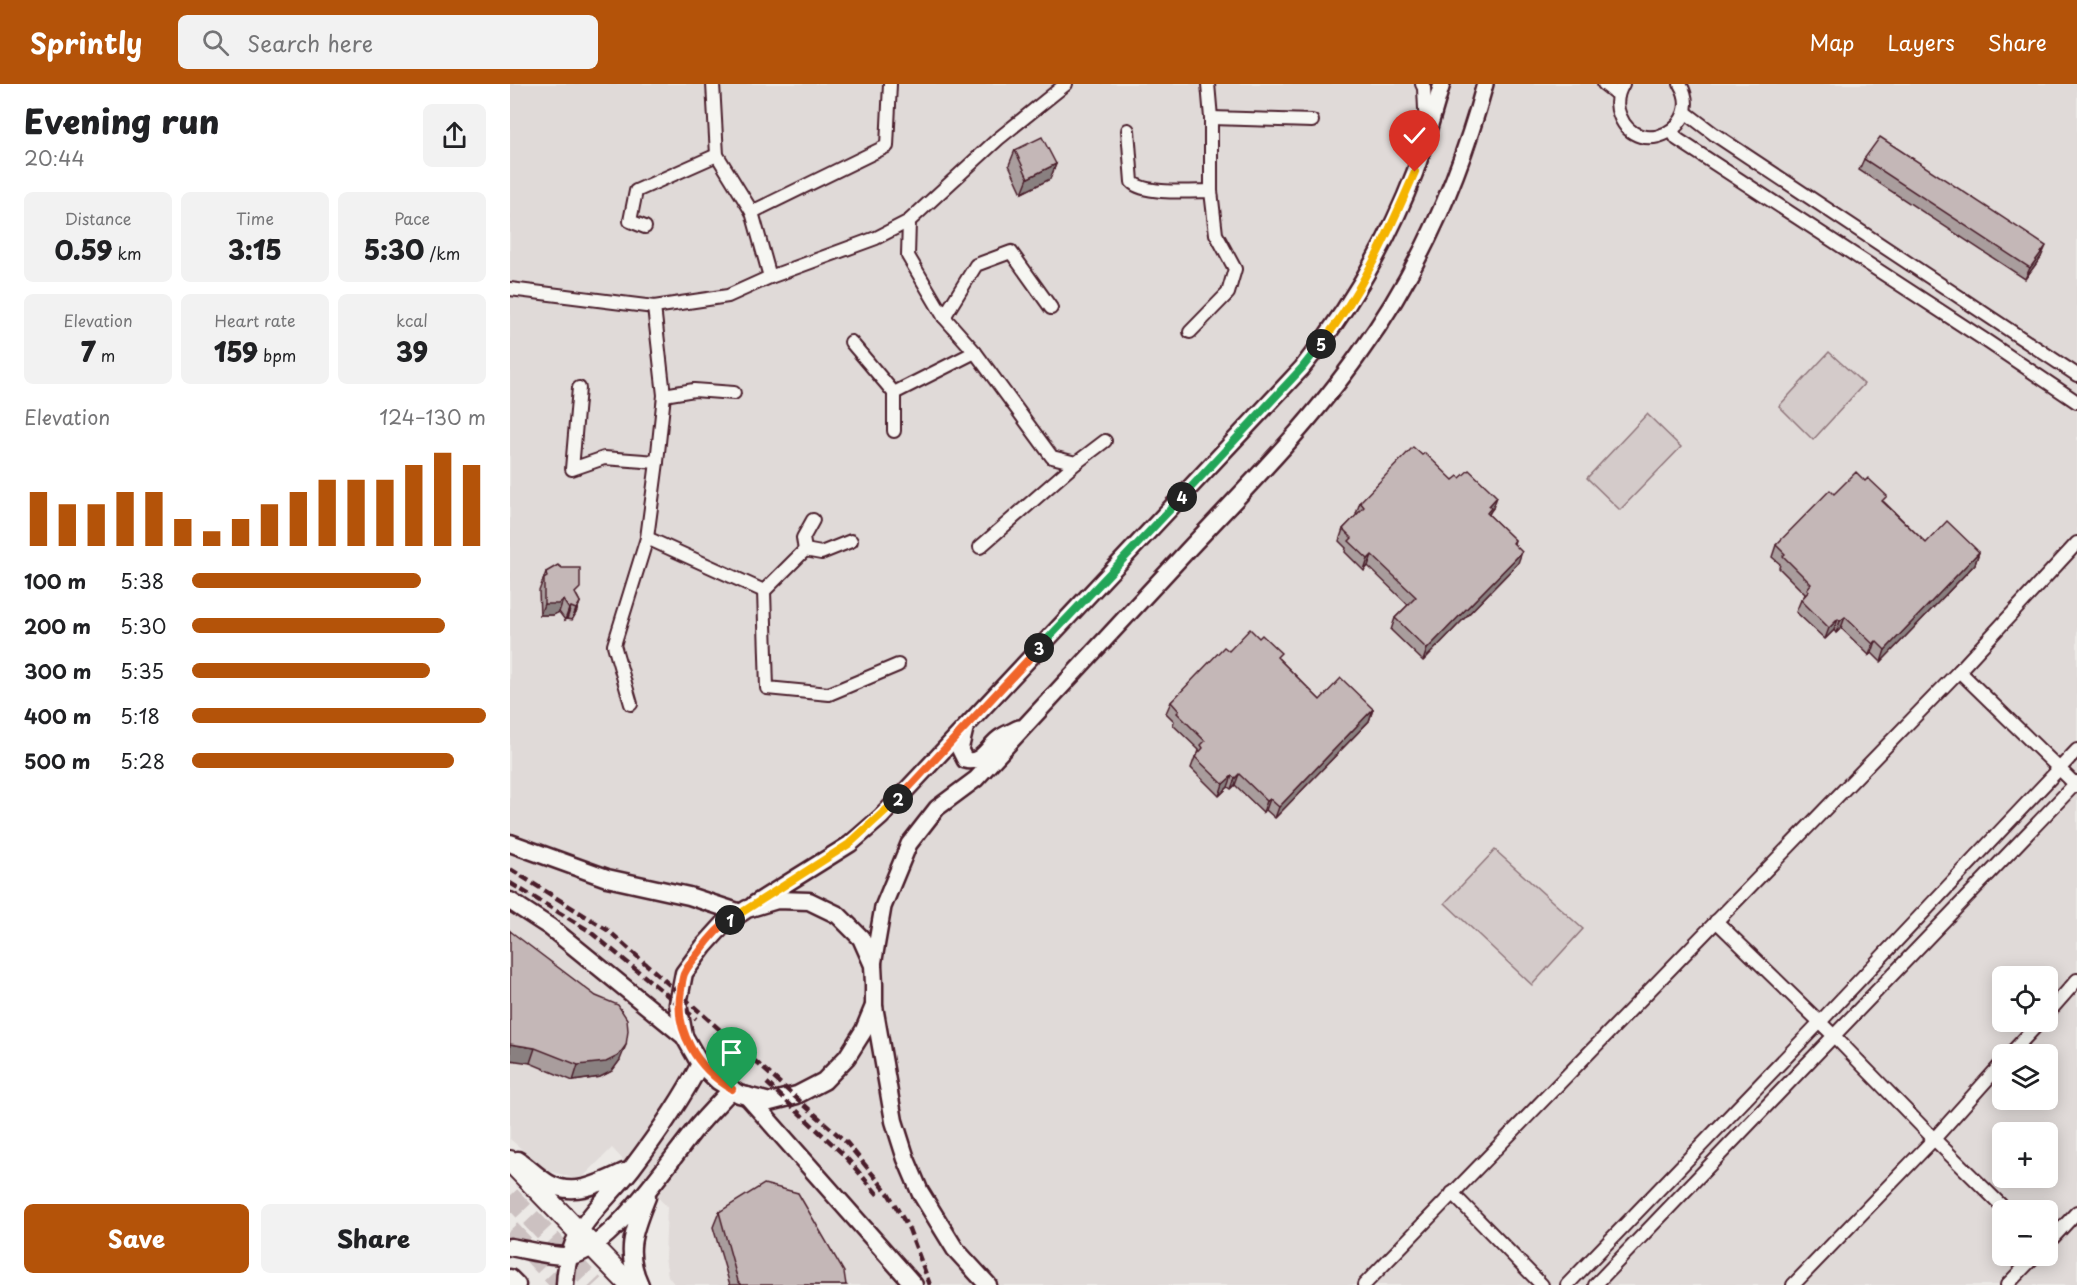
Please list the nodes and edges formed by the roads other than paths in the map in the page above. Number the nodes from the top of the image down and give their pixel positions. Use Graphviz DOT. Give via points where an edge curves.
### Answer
graph roads {
  1 [pos="713,84"];
  2 [pos="890,84"];
  3 [pos="1066,84"];
  4 [pos="1208,84"];
  5 [pos="1422,84"];
  6 [pos="1442,84"];
  7 [pos="1485,84"];
  8 [pos="1604,84"];
  9 [pos="1680,84"];
  10 [pos="1621,89"];
  11 [pos="1685,112"];
  12 [pos="1211,118"];
  13 [pos="1312,121"];
  14 [pos="1128,130"];
  15 [pos="1672,131"];
  16 [pos="1426,138"];
  17 [pos="717,155"];
  18 [pos="1211,191"];
  19 [pos="752,212"];
  20 [pos="909,221"];
  21 [pos="645,227"];
  22 [pos="770,277"];
  23 [pos="510,289"];
  24 [pos="654,307"];
  25 [pos="1051,308"];
  26 [pos="944,316"];
  27 [pos="1190,332"];
  28 [pos="851,342"];
  29 [pos="975,352"];
  30 [pos="2077,375"];
  31 [pos="579,388"];
  32 [pos="734,393"];
  33 [pos="894,393"];
  34 [pos="664,395"];
  35 [pos="2077,402"];
  36 [pos="894,431"];
  37 [pos="1105,441"];
  38 [pos="657,462"];
  39 [pos="1076,463"];
  40 [pos="813,520"];
  41 [pos="646,538"];
  42 [pos="851,541"];
  43 [pos="2077,543"];
  44 [pos="980,547"];
  45 [pos="805,550"];
  46 [pos="764,591"];
  47 [pos="898,665"];
  48 [pos="1959,671"];
  49 [pos="631,704"];
  50 [pos="1027,724"];
  51 [pos="966,726"];
  52 [pos="2077,750"];
  53 [pos="2058,769"];
  54 [pos="2076,784"];
  55 [pos="510,843"];
  56 [pos="510,901"];
  57 [pos="744,911"];
  58 [pos="1716,921"];
  59 [pos="873,965"];
  60 [pos="2077,980"];
  61 [pos="2058,1002"];
  62 [pos="874,1006"];
  63 [pos="1820,1022"];
  64 [pos="2031,1032"];
  65 [pos="684,1036"];
  66 [pos="1834,1036"];
  67 [pos="2019,1044"];
  68 [pos="700,1064"];
  69 [pos="1992,1074"];
  70 [pos="739,1093"];
  71 [pos="1934,1140"];
  72 [pos="510,1153"];
  73 [pos="510,1161"];
  74 [pos="630,1169"];
  75 [pos="651,1189"];
  76 [pos="1452,1193"];
  77 [pos="1996,1200"];
  78 [pos="2077,1212"];
  79 [pos="2058,1232"];
  80 [pos="579,1233"];
  81 [pos="510,1247"];
  82 [pos="593,1247"];
  83 [pos="569,1256"];
  84 [pos="2026,1266"];
  85 [pos="510,1278"];
  86 [pos="517,1285"];
  87 [pos="566,1285"];
  88 [pos="630,1285"];
  89 [pos="640,1285"];
  90 [pos="914,1285"];
  91 [pos="988,1285"];
  92 [pos="1364,1285"];
  93 [pos="1542,1285"];
  94 [pos="1567,1285"];
  95 [pos="1595,1285"];
  96 [pos="1793,1285"];
  97 [pos="2007,1285"];
  1 -- 17 [label="street"];
  2 -- 19 [label="street" via="887,146"];
  3 -- 20 [label="street"];
  4 -- 12 [label="street"];
  5 -- 16 [label="street"];
  6 -- 16 [label="street"];
  7 -- 50 [label="street" via="1437,221 1406,281 1359,354 1292,437"];
  8 -- 10 [label="street"];
  9 -- 11 [label="street"];
  10 -- 15 [label="street" via="1619,113 1632,131 1650,138"];
  11 -- 15 [label="street"];
  11 -- 30 [label="street"];
  12 -- 13 [label="street"];
  12 -- 18 [label="street"];
  14 -- 18 [label="street" via="1135,185"];
  15 -- 35 [label="street" via="1677,139"];
  16 -- 51 [label="street" via="1384,243 1326,338 1244,431"];
  17 -- 19 [label="street"];
  17 -- 21 [label="street" via="636,191 630,221"];
  18 -- 27 [label="street" via="1216,234 1235,269 1228,293"];
  19 -- 22 [label="street"];
  20 -- 22 [label="street" via="876,238"];
  20 -- 26 [label="street" via="908,256"];
  22 -- 24 [label="street" via="728,296"];
  23 -- 24 [label="street"];
  24 -- 34 [label="street"];
  25 -- 26 [label="street" via="1011,252 976,265"];
  26 -- 29 [label="street"];
  28 -- 33 [label="street"];
  29 -- 33 [label="street"];
  29 -- 39 [label="street" via="1052,457"];
  31 -- 38 [label="street" via="572,469 604,459"];
  32 -- 34 [label="street" via="694,390"];
  33 -- 36 [label="street"];
  34 -- 38 [label="street"];
  37 -- 39 [label="street"];
  38 -- 41 [label="street"];
  39 -- 44 [label="street"];
  40 -- 45 [label="street" via="803,538"];
  41 -- 46 [label="street"];
  41 -- 49 [label="street" via="614,645"];
  42 -- 45 [label="street" via="821,553"];
  43 -- 48 [label="street"];
  45 -- 46 [label="street"];
  46 -- 47 [label="street" via="766,688 829,694"];
  48 -- 53 [label="street"];
  48 -- 58 [label="street"];
  50 -- 51 [label="street" via="999,738 979,758 970,761 965,760 960,750"];
  50 -- 59 [label="street" via="976,779 937,808 909,844 884,907"];
  51 -- 57 [label="street" via="861,835"];
  52 -- 53 [label="street"];
  53 -- 54 [label="street"];
  53 -- 63 [label="street"];
  54 -- 66 [label="street"];
  55 -- 57 [label="main road" via="607,878"];
  56 -- 65 [label="main road" via="550,927"];
  57 -- 59 [label="main road" via="777,900 808,902 837,915 861,938"];
  57 -- 65 [label="main road" via="724,924 684,974 678,1004"];
  58 -- 63 [label="street"];
  58 -- 76 [label="street"];
  59 -- 62 [label="main road"];
  60 -- 61 [label="street"];
  62 -- 70 [label="main road" via="847,1057 824,1081 797,1095 770,1102"];
  62 -- 91 [label="main road" via="894,1121 906,1159 920,1192 955,1249"];
  63 -- 66 [label="street"];
  63 -- 94 [label="street"];
  64 -- 67 [label="street"];
  65 -- 68 [label="main road"];
  66 -- 71 [label="street"];
  66 -- 95 [label="street"];
  68 -- 70 [label="main road"];
  68 -- 74 [label="main road" via="681,1100"];
  69 -- 71 [label="street"];
  70 -- 75 [label="main road" via="686,1141"];
  70 -- 90 [label="main road"];
  71 -- 77 [label="street"];
  71 -- 96 [label="street"];
  72 -- 74 [label="main road" via="549,1184 567,1190 593,1186"];
  73 -- 80 [label="main road"];
  74 -- 80 [label="main road" via="584,1221"];
  75 -- 82 [label="main road"];
  75 -- 89 [label="main road" via="635,1226 630,1250"];
  76 -- 92 [label="street"];
  76 -- 93 [label="street"];
  78 -- 79 [label="street"];
  80 -- 82 [label="main road"];
  80 -- 83 [label="main road"];
  81 -- 83 [label="main road"];
  82 -- 83 [label="main road"];
  82 -- 88 [label="main road"];
  83 -- 87 [label="main road"];
  84 -- 97 [label="street"];
  85 -- 86 [label="main road"];
}
